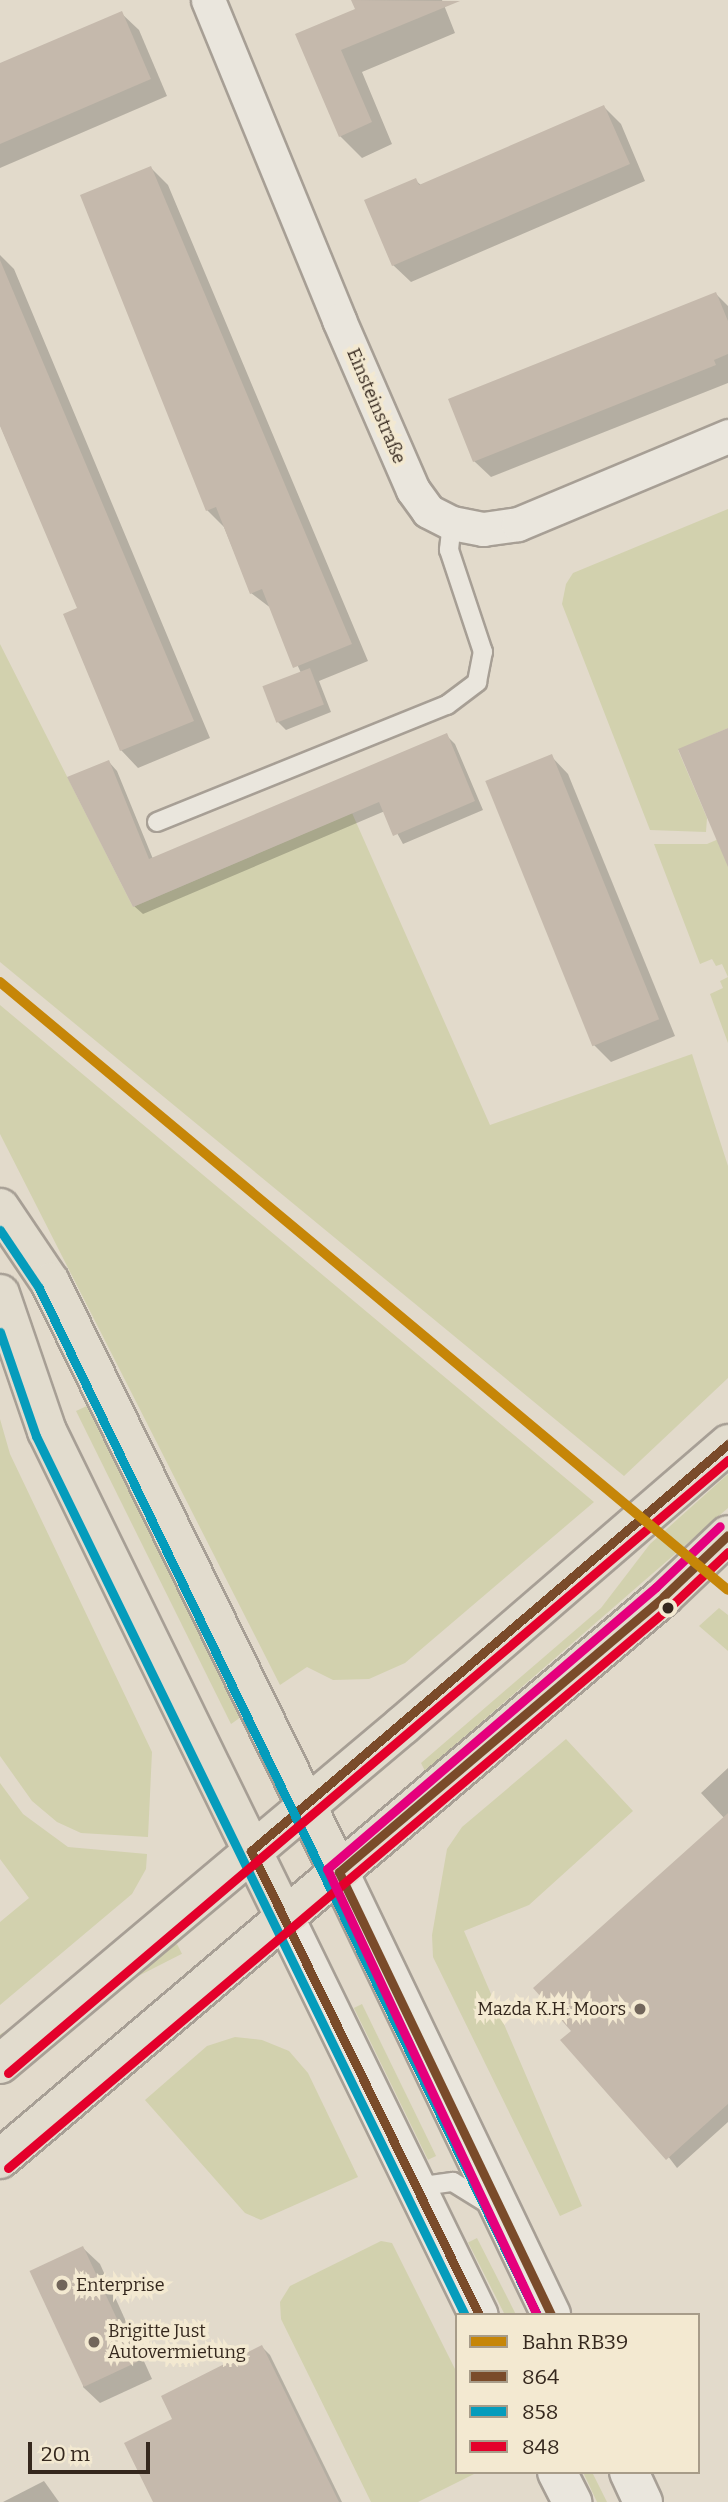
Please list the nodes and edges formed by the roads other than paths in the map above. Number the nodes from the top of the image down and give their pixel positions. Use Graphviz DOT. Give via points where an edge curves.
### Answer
graph roads {
  1 [pos="208,0"];
  2 [pos="728,436"];
  3 [pos="452,523"];
  4 [pos="157,822"];
  5 [pos="0,1208"];
  6 [pos="0,1294"];
  7 [pos="728,1444"];
  8 [pos="728,1535"];
  9 [pos="306,1805"];
  10 [pos="251,1851"];
  11 [pos="339,1872"];
  12 [pos="284,1916"];
  13 [pos="0,2064"];
  14 [pos="0,2159"];
  15 [pos="416,2187"];
  16 [pos="504,2216"];
  17 [pos="478,2313"];
  18 [pos="550,2313"];
  19 [pos="558,2474"];
  20 [pos="630,2474"];
  21 [pos="572,2502"];
  22 [pos="643,2502"];
  1 -- 3 [label="street, Einsteinstraße" via="413,491 428,511"];
  2 -- 3 [label="street, Einsteinstraße" via="518,524 483,529"];
  3 -- 4 [label="lane" via="449,550 483,652 477,682 447,705"];
  5 -- 9 [label="main road" via="50,1282"];
  6 -- 10 [label="main road" via="47,1431"];
  7 -- 9 [label="main road"];
  8 -- 11 [label="main road" via="664,1596"];
  9 -- 10 [label="main road"];
  9 -- 11 [label="main road"];
  10 -- 12 [label="main road"];
  10 -- 13 [label="main road"];
  11 -- 12 [label="main road"];
  11 -- 16 [label="main road"];
  12 -- 14 [label="main road"];
  12 -- 15 [label="main road"];
  15 -- 16 [label="lane" via="453,2182"];
  15 -- 17 [label="main road"];
  16 -- 18 [label="main road"];
  19 -- 21 [label="main road"];
  20 -- 22 [label="main road"];
}
